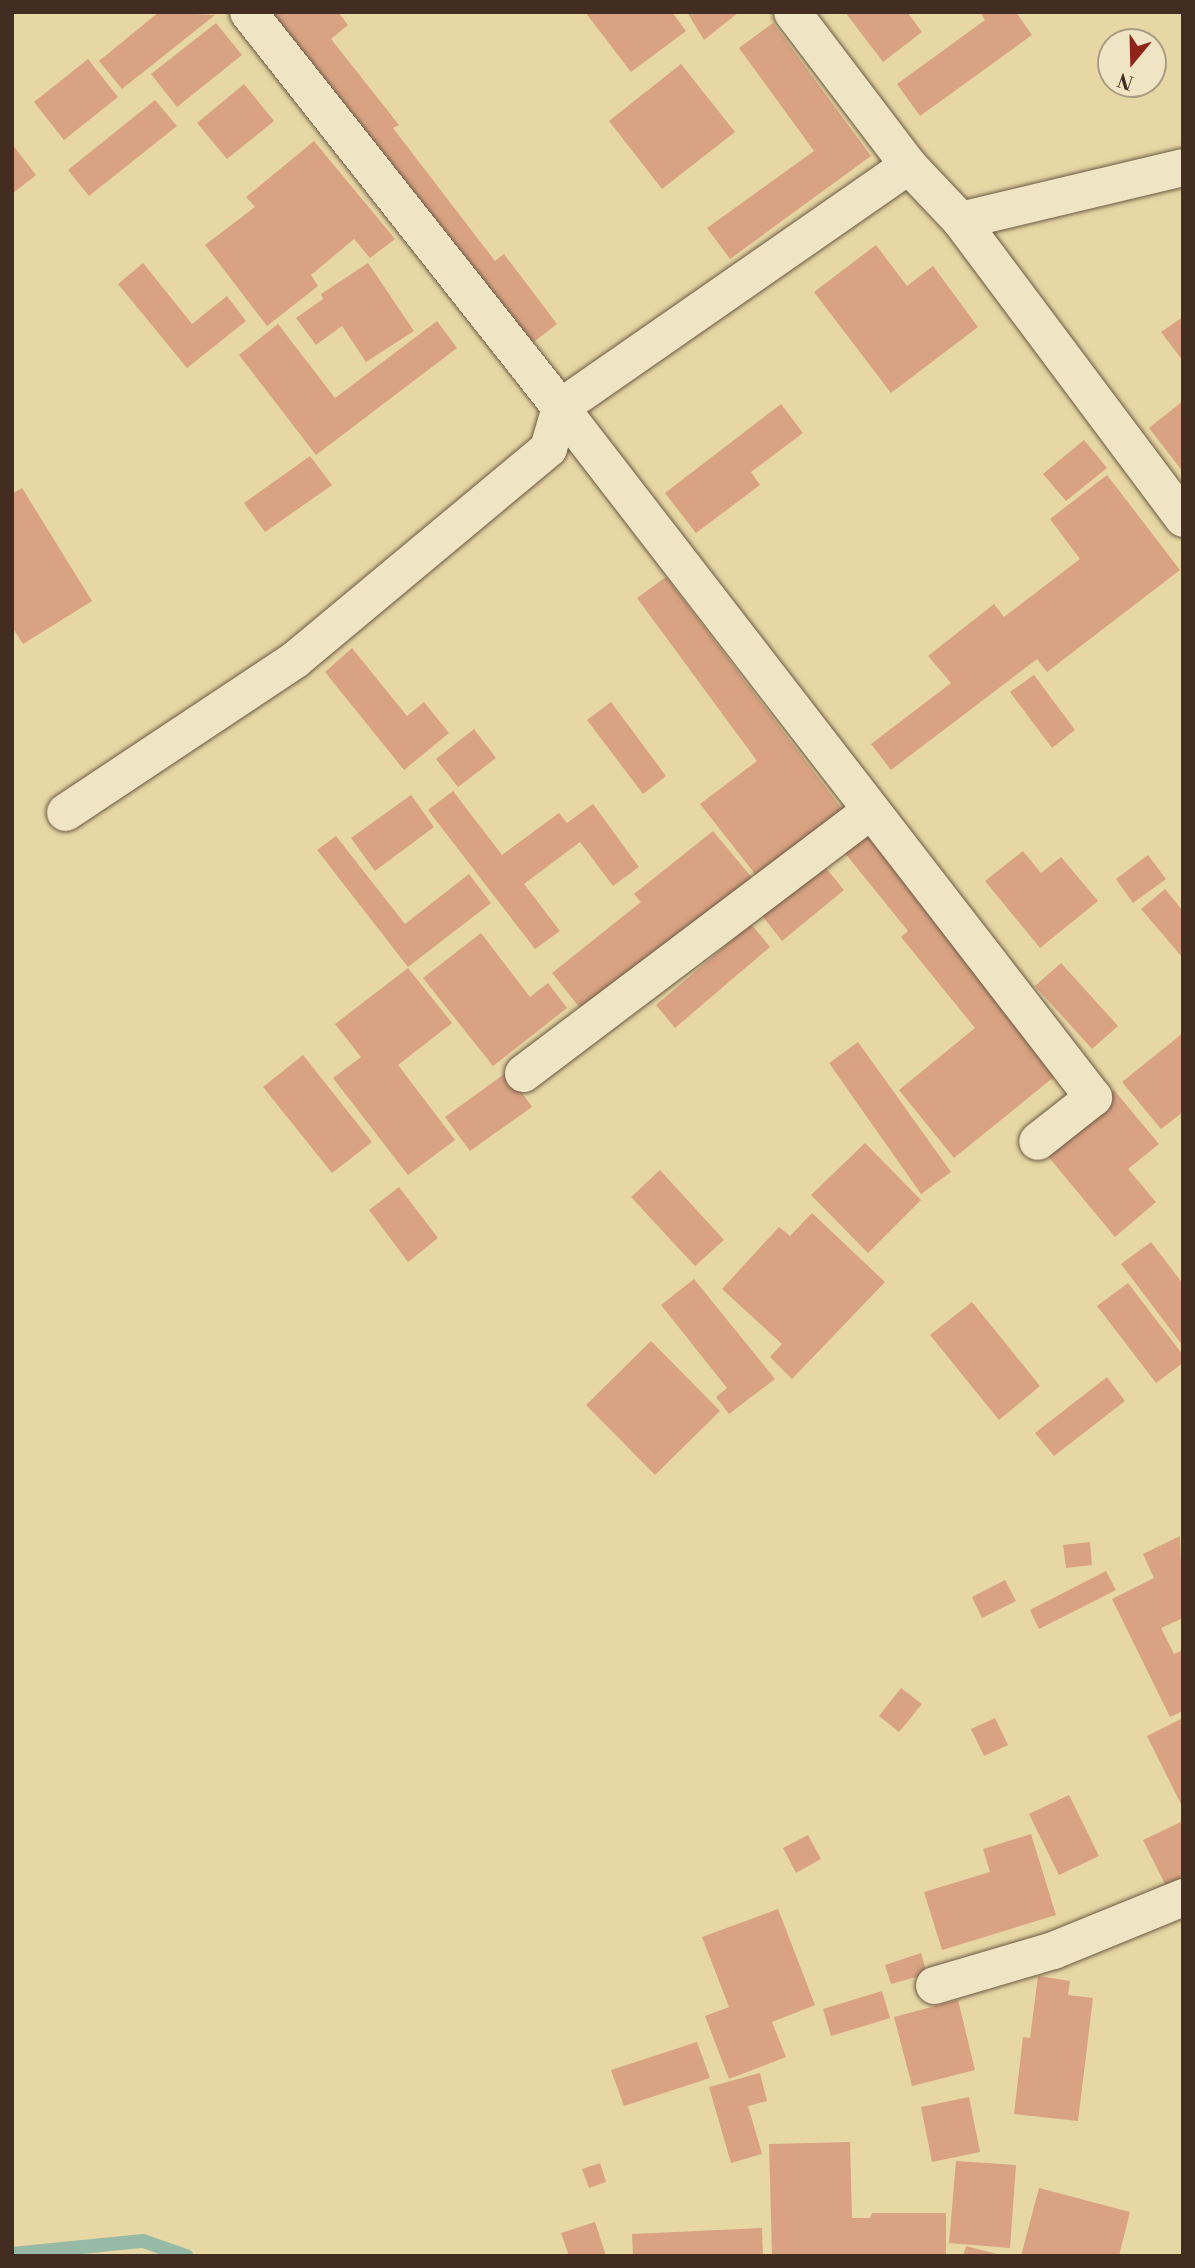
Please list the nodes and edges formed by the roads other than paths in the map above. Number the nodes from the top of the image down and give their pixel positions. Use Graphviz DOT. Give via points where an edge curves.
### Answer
graph roads {
  1 [pos="248,12"];
  2 [pos="792,12"];
  3 [pos="908,165"];
  4 [pos="1183,167"];
  5 [pos="960,220"];
  6 [pos="560,407"];
  7 [pos="1183,518"];
  8 [pos="870,811"];
  9 [pos="65,812"];
  10 [pos="523,1073"];
  11 [pos="1037,1141"];
  12 [pos="1183,1897"];
  13 [pos="934,1985"];
  1 -- 6 [label="street"];
  2 -- 3 [label="street"];
  3 -- 5 [label="street"];
  3 -- 6 [label="street"];
  4 -- 5 [label="street"];
  5 -- 7 [label="street"];
  6 -- 8 [label="street"];
  6 -- 9 [label="street" via="548,448 295,659"];
  8 -- 10 [label="street"];
  8 -- 11 [label="street" via="1093,1097"];
  12 -- 13 [label="street" via="1053,1950"];
}
